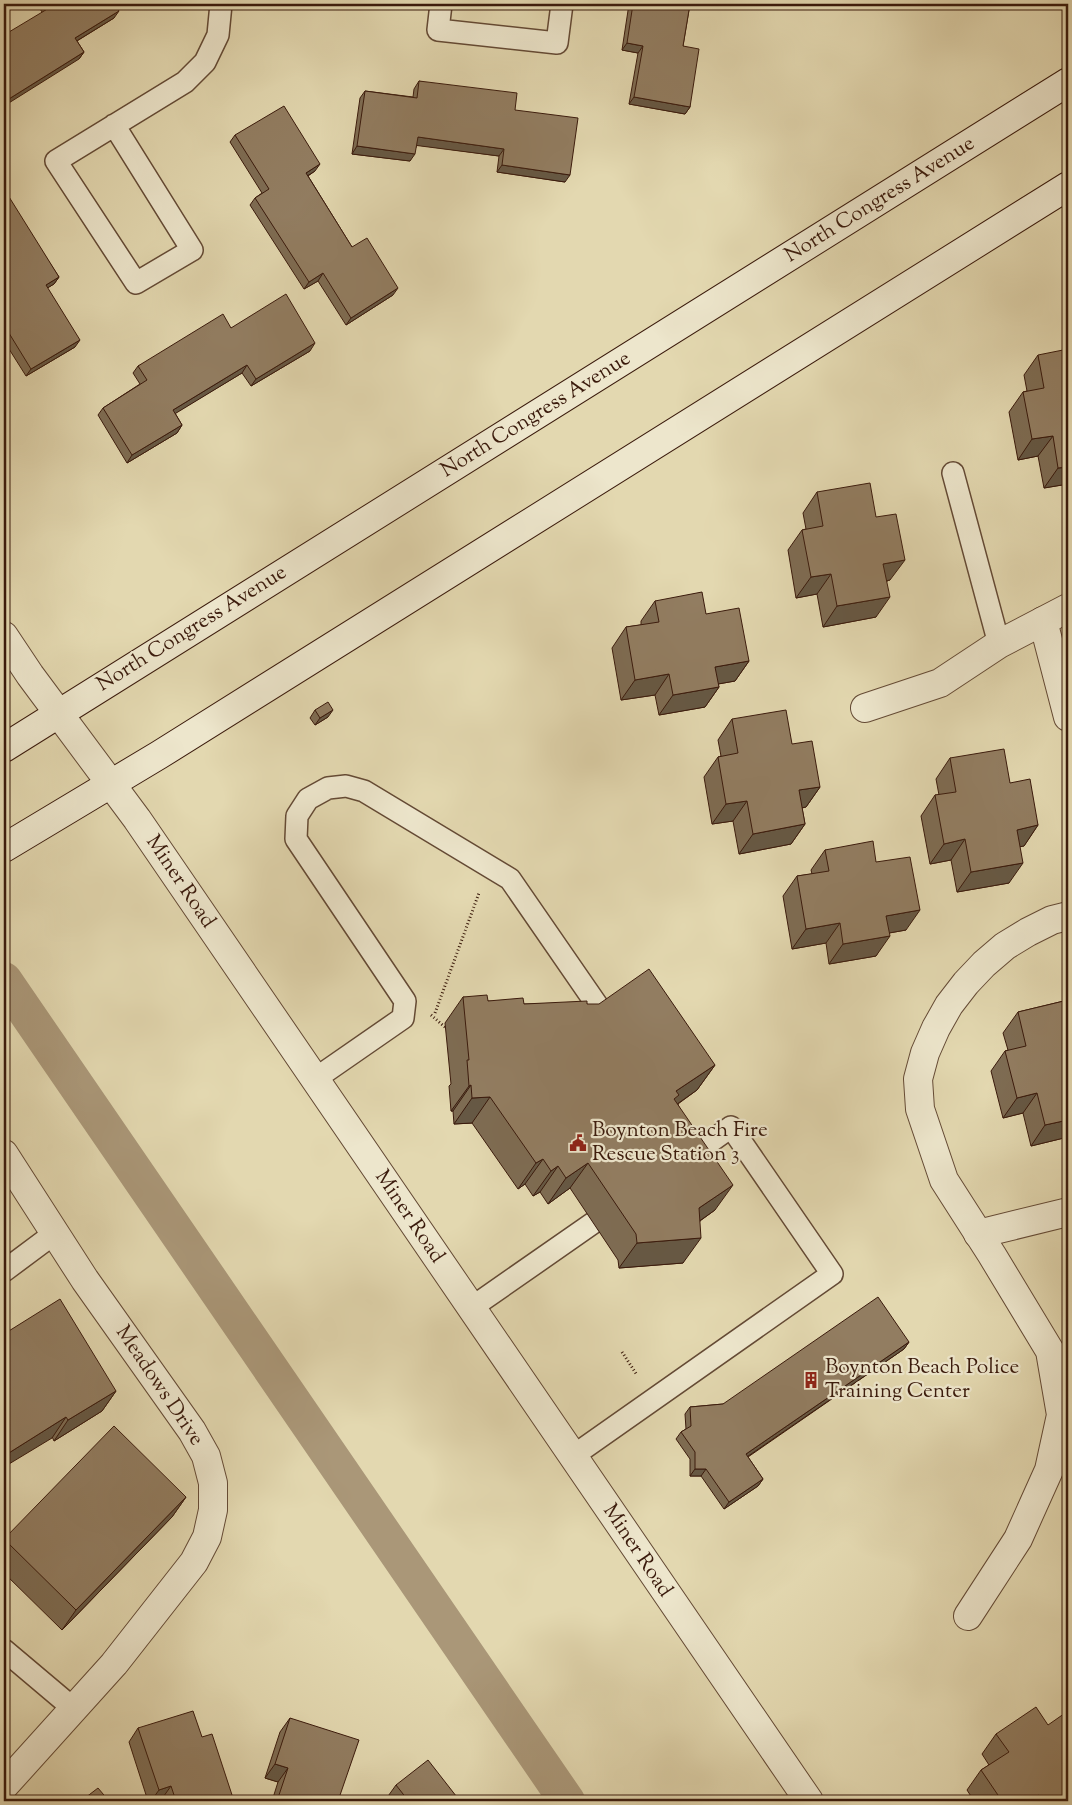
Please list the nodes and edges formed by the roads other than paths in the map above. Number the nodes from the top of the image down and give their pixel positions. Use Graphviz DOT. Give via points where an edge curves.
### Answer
graph roads {
  1 [pos="221,4"];
  2 [pos="441,4"];
  3 [pos="562,4"];
  4 [pos="1068,82"];
  5 [pos="114,125"];
  6 [pos="1068,186"];
  7 [pos="953,473"];
  8 [pos="1068,608"];
  9 [pos="1043,621"];
  10 [pos="4,636"];
  11 [pos="999,644"];
  12 [pos="865,708"];
  13 [pos="58,714"];
  14 [pos="1068,717"];
  15 [pos="4,748"];
  16 [pos="111,784"];
  17 [pos="4,848"];
  18 [pos="1068,916"];
  19 [pos="597,1005"];
  20 [pos="315,1079"];
  21 [pos="4,1154"];
  22 [pos="682,1162"];
  23 [pos="1068,1212"];
  24 [pos="593,1223"];
  25 [pos="55,1233"];
  26 [pos="978,1234"];
  27 [pos="4,1271"];
  28 [pos="471,1308"];
  29 [pos="573,1456"];
  30 [pos="968,1616"];
  31 [pos="4,1650"];
  32 [pos="74,1709"];
  33 [pos="4,1786"];
  34 [pos="809,1801"];
  1 -- 5 [label="lane" via="218,35 205,62 185,82"];
  2 -- 3 [label="lane" via="438,30 556,43"];
  4 -- 13 [label="street, North Congress Avenue"];
  5 -- 5 [label="lane" via="56,161 136,283 192,250"];
  6 -- 16 [label="street"];
  7 -- 11 [label="lane"];
  8 -- 9 [label="street"];
  9 -- 11 [label="street"];
  9 -- 14 [label="street"];
  10 -- 13 [label="street, Miner Road"];
  11 -- 12 [label="street" via="940,683"];
  13 -- 15 [label="street, North Congress Avenue"];
  13 -- 16 [label="street, Miner Road"];
  16 -- 17 [label="street"];
  16 -- 20 [label="street, Miner Road"];
  18 -- 26 [label="street" via="1052,920 1012,941 966,983 936,1028 918,1079 920,1109 944,1180"];
  19 -- 20 [label="lane" via="510,879 364,791 346,786 328,788 308,799 297,816 296,839 405,1001 403,1018"];
  20 -- 28 [label="street, Miner Road"];
  21 -- 25 [label="street, Meadows Drive"];
  22 -- 29 [label="lane" via="731,1127 832,1274"];
  23 -- 26 [label="street"];
  24 -- 28 [label="lane"];
  25 -- 27 [label="lane"];
  25 -- 32 [label="street, Meadows Drive" via="192,1430 206,1456 213,1483 213,1510 207,1537 194,1562 114,1664"];
  26 -- 30 [label="street" via="1050,1352 1061,1415 1049,1470 1018,1539"];
  28 -- 29 [label="street, Miner Road"];
  29 -- 34 [label="street, Miner Road"];
  31 -- 32 [label="lane"];
  32 -- 33 [label="street, Meadows Drive"];
}
